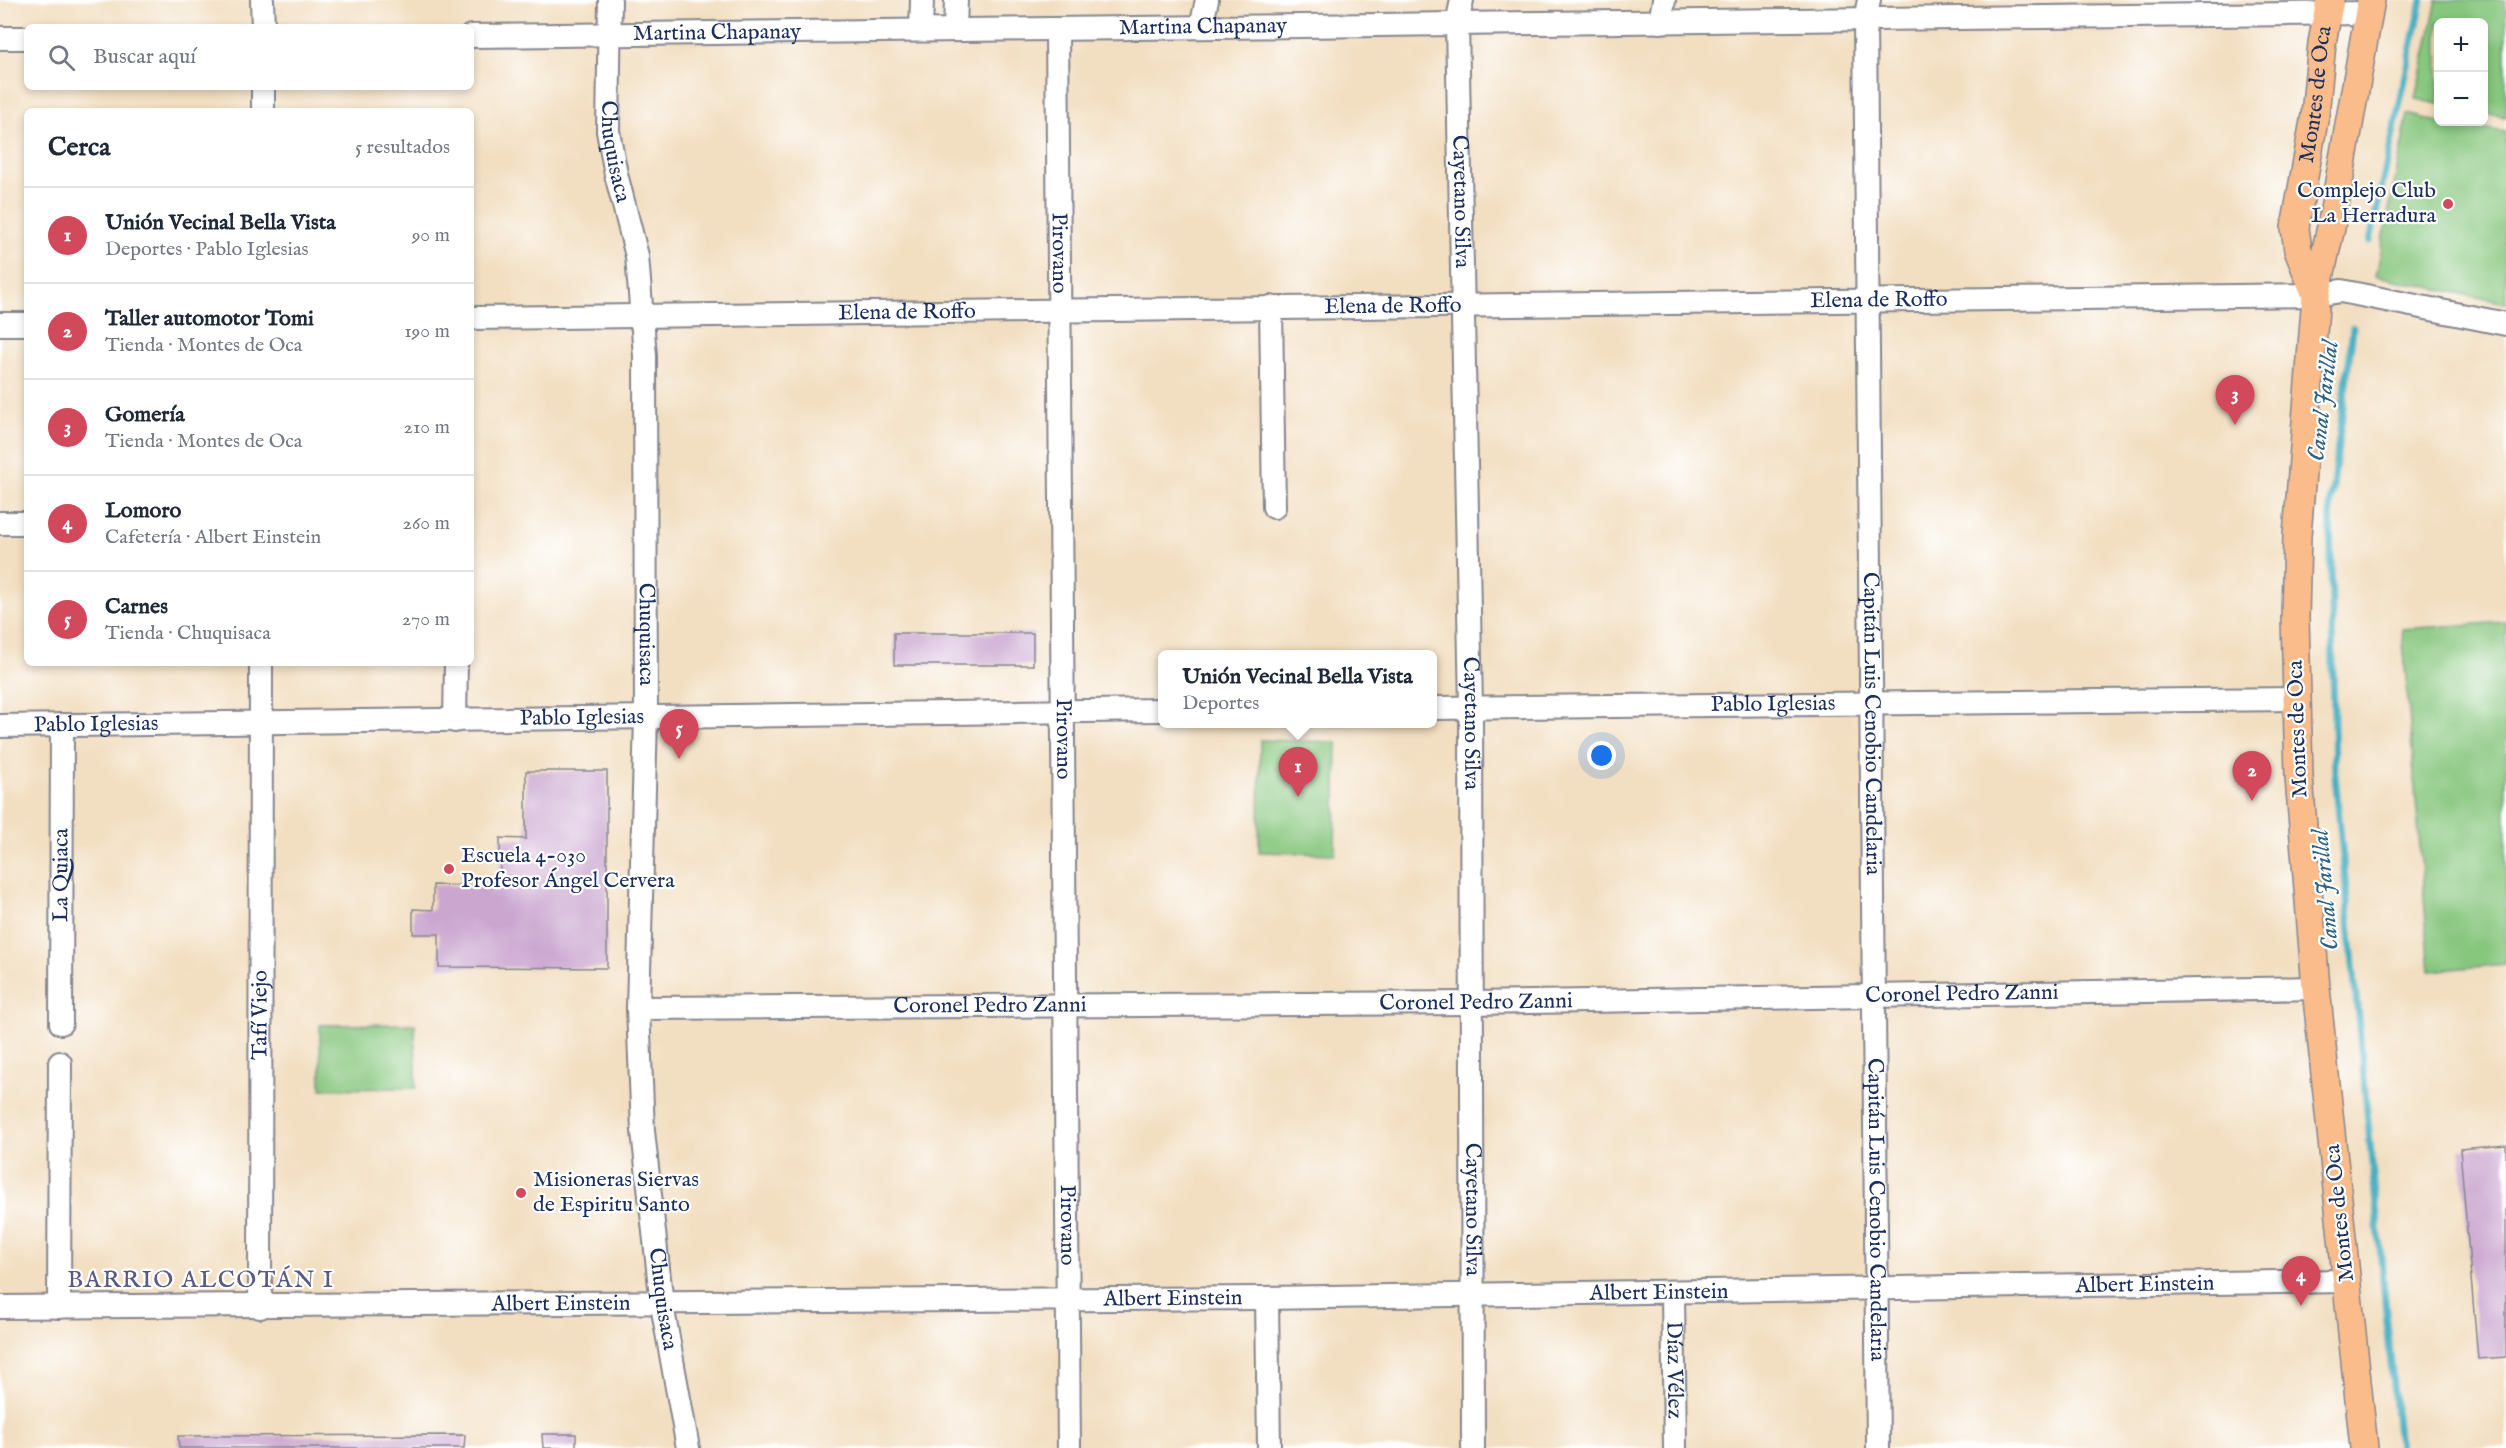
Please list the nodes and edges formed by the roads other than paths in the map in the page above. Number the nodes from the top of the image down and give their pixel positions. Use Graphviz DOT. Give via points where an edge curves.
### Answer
graph roads {
  1 [pos="262,0"];
  2 [pos="610,0"];
  3 [pos="922,0"];
  4 [pos="957,0"];
  5 [pos="1207,0"];
  6 [pos="1462,0"];
  7 [pos="2328,7"];
  8 [pos="2369,7"];
  9 [pos="2099,8"];
  10 [pos="1867,10"];
  11 [pos="1662,11"];
  12 [pos="263,24"];
  13 [pos="1457,24"];
  14 [pos="1201,27"];
  15 [pos="955,29"];
  16 [pos="1057,29"];
  17 [pos="921,30"];
  18 [pos="609,34"];
  19 [pos="474,36"];
  20 [pos="0,38"];
  21 [pos="24,38"];
  22 [pos="263,90"];
  23 [pos="263,108"];
  24 [pos="2316,295"];
  25 [pos="1868,300"];
  26 [pos="1464,305"];
  27 [pos="1271,307"];
  28 [pos="1059,309"];
  29 [pos="644,314"];
  30 [pos="474,318"];
  31 [pos="0,324"];
  32 [pos="24,324"];
  33 [pos="2506,324"];
  34 [pos="1274,507"];
  35 [pos="24,522"];
  36 [pos="0,523"];
  37 [pos="261,666"];
  38 [pos="456,666"];
  39 [pos="2295,699"];
  40 [pos="1870,703"];
  41 [pos="1471,707"];
  42 [pos="1437,708"];
  43 [pos="1158,710"];
  44 [pos="1062,711"];
  45 [pos="646,717"];
  46 [pos="455,721"];
  47 [pos="261,724"];
  48 [pos="62,725"];
  49 [pos="0,726"];
  50 [pos="2316,988"];
  51 [pos="1874,996"];
  52 [pos="1472,1003"];
  53 [pos="1064,1004"];
  54 [pos="638,1008"];
  55 [pos="61,1023"];
  56 [pos="60,1064"];
  57 [pos="2347,1281"];
  58 [pos="1876,1291"];
  59 [pos="1673,1294"];
  60 [pos="1471,1295"];
  61 [pos="1267,1299"];
  62 [pos="1067,1300"];
  63 [pos="662,1305"];
  64 [pos="59,1307"];
  65 [pos="260,1307"];
  66 [pos="0,1308"];
  67 [pos="688,1448"];
  68 [pos="1069,1448"];
  69 [pos="1269,1448"];
  70 [pos="1473,1448"];
  71 [pos="1675,1448"];
  72 [pos="1878,1448"];
  73 [pos="2364,1448"];
  1 -- 12 [label="street"];
  2 -- 18 [label="street, Chuquisaca"];
  3 -- 17 [label="street"];
  4 -- 15 [label="street"];
  5 -- 14 [label="street"];
  6 -- 13 [label="street, Cayetano Silva"];
  7 -- 8 [label="street, Martina Chapanay"];
  7 -- 9 [label="street, Martina Chapanay"];
  7 -- 24 [label="main road, Montes de Oca" via="2315,115 2295,228 2298,250"];
  8 -- 24 [label="main road, Montes de Oca"];
  9 -- 10 [label="street, Martina Chapanay"];
  10 -- 11 [label="street, Martina Chapanay"];
  10 -- 25 [label="street, Capitán Luis Cenobio Candelaria"];
  11 -- 13 [label="street, Martina Chapanay"];
  13 -- 14 [label="street, Martina Chapanay"];
  13 -- 26 [label="street, Cayetano Silva"];
  14 -- 16 [label="street, Martina Chapanay"];
  15 -- 16 [label="street, Martina Chapanay"];
  15 -- 17 [label="street, Martina Chapanay"];
  16 -- 28 [label="street, Pirovano"];
  17 -- 18 [label="street, Martina Chapanay"];
  18 -- 19 [label="street, Martina Chapanay"];
  18 -- 29 [label="street, Chuquisaca" via="610,148 631,225"];
  20 -- 21 [label="street"];
  22 -- 23 [label="street"];
  24 -- 25 [label="street, Elena de Roffo"];
  24 -- 33 [label="street, Elena de Roffo" via="2341,291"];
  24 -- 39 [label="main road, Montes de Oca" via="2297,536"];
  25 -- 26 [label="street, Elena de Roffo"];
  25 -- 40 [label="street, Capitán Luis Cenobio Candelaria"];
  26 -- 27 [label="street, Elena de Roffo"];
  26 -- 41 [label="street, Cayetano Silva"];
  27 -- 28 [label="street, Elena de Roffo"];
  27 -- 34 [label="street"];
  28 -- 29 [label="street, Elena de Roffo"];
  28 -- 44 [label="street, Pirovano"];
  29 -- 30 [label="street, Elena de Roffo"];
  29 -- 45 [label="street, Chuquisaca"];
  31 -- 32 [label="street"];
  35 -- 36 [label="street"];
  37 -- 47 [label="street, Tafí Viejo"];
  38 -- 46 [label="street"];
  39 -- 40 [label="street, Pablo Iglesias"];
  39 -- 50 [label="main road, Montes de Oca"];
  40 -- 41 [label="street, Pablo Iglesias"];
  40 -- 51 [label="street, Capitán Luis Cenobio Candelaria"];
  41 -- 42 [label="street, Pablo Iglesias"];
  41 -- 52 [label="street, Cayetano Silva"];
  43 -- 44 [label="street, Pablo Iglesias"];
  44 -- 45 [label="street, Pablo Iglesias"];
  44 -- 53 [label="street, Pirovano"];
  45 -- 46 [label="street, Pablo Iglesias"];
  45 -- 54 [label="street, Chuquisaca"];
  46 -- 47 [label="street, Pablo Iglesias"];
  47 -- 48 [label="street, Pablo Iglesias"];
  47 -- 65 [label="street, Tafí Viejo"];
  48 -- 49 [label="street, Pablo Iglesias"];
  48 -- 55 [label="street, La Quiaca"];
  50 -- 51 [label="street, Coronel Pedro Zanni"];
  50 -- 57 [label="main road, Montes de Oca"];
  51 -- 52 [label="street, Coronel Pedro Zanni"];
  51 -- 58 [label="street, Capitán Luis Cenobio Candelaria"];
  52 -- 53 [label="street, Coronel Pedro Zanni"];
  52 -- 60 [label="street, Cayetano Silva"];
  53 -- 54 [label="street, Coronel Pedro Zanni"];
  53 -- 62 [label="street, Pirovano"];
  54 -- 63 [label="street, Chuquisaca" via="643,1131"];
  56 -- 64 [label="street"];
  57 -- 58 [label="street, Albert Einstein"];
  57 -- 73 [label="main road, Montes de Oca"];
  58 -- 59 [label="street, Albert Einstein"];
  58 -- 72 [label="street, Capitán Luis Cenobio Candelaria"];
  59 -- 60 [label="street, Albert Einstein"];
  59 -- 71 [label="street, Díaz Vélez"];
  60 -- 61 [label="street, Albert Einstein"];
  60 -- 70 [label="street, Cayetano Silva"];
  61 -- 62 [label="street, Albert Einstein"];
  61 -- 69 [label="street"];
  62 -- 63 [label="street, Albert Einstein"];
  62 -- 68 [label="street, Pirovano"];
  63 -- 65 [label="street, Albert Einstein"];
  63 -- 67 [label="street, Chuquisaca"];
  64 -- 65 [label="street, Albert Einstein"];
  64 -- 66 [label="street, Albert Einstein"];
}
